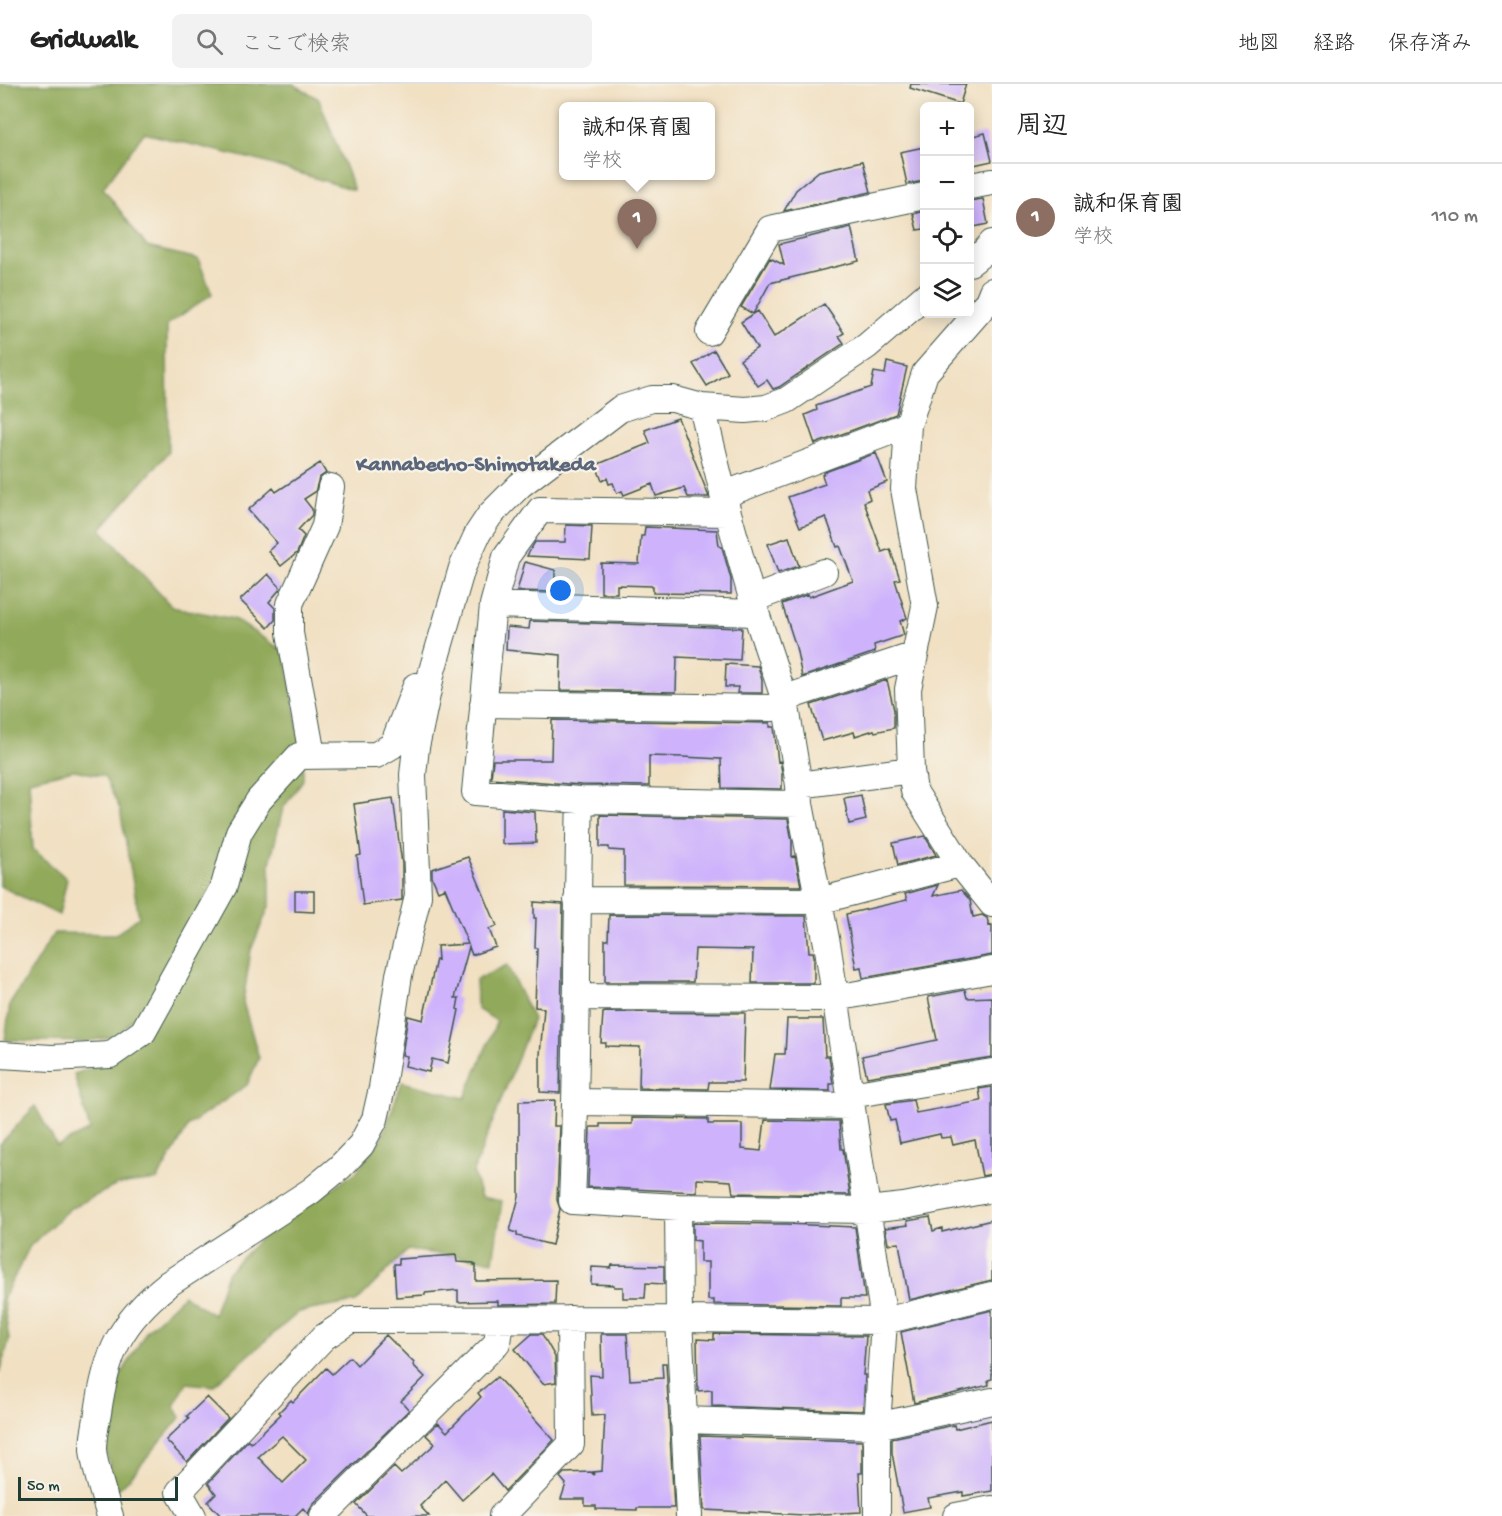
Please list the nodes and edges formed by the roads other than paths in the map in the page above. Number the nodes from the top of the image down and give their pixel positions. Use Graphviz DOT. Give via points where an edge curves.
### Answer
graph roads {
  1 [pos="992,182"];
  2 [pos="974,185"];
  3 [pos="920,197"];
  4 [pos="992,243"];
  5 [pos="974,259"];
  6 [pos="992,291"];
  7 [pos="920,300"];
  8 [pos="709,332"];
  9 [pos="702,407"];
  10 [pos="908,425"];
  11 [pos="331,488"];
  12 [pos="726,504"];
  13 [pos="824,572"];
  14 [pos="493,605"];
  15 [pos="755,606"];
  16 [pos="915,655"];
  17 [pos="432,671"];
  18 [pos="785,701"];
  19 [pos="483,704"];
  20 [pos="312,755"];
  21 [pos="911,770"];
  22 [pos="800,795"];
  23 [pos="580,800"];
  24 [pos="960,864"];
  25 [pos="577,900"];
  26 [pos="819,901"];
  27 [pos="992,904"];
  28 [pos="992,970"];
  29 [pos="578,997"];
  30 [pos="835,998"];
  31 [pos="0,1056"];
  32 [pos="992,1072"];
  33 [pos="850,1101"];
  34 [pos="577,1102"];
  35 [pos="992,1189"];
  36 [pos="678,1207"];
  37 [pos="867,1210"];
  38 [pos="992,1295"];
  39 [pos="570,1319"];
  40 [pos="679,1319"];
  41 [pos="500,1320"];
  42 [pos="884,1321"];
  43 [pos="992,1401"];
  44 [pos="683,1420"];
  45 [pos="878,1426"];
  46 [pos="992,1509"];
  47 [pos="110,1516"];
  48 [pos="193,1516"];
  49 [pos="323,1516"];
  50 [pos="502,1516"];
  51 [pos="689,1516"];
  52 [pos="877,1516"];
  53 [pos="956,1516"];
  1 -- 2 [label="street"];
  3 -- 8 [label="street" via="770,229"];
  4 -- 5 [label="street"];
  6 -- 10 [label="street" via="988,301 925,373"];
  7 -- 9 [label="street" via="867,346 787,400 745,410"];
  9 -- 12 [label="street"];
  9 -- 17 [label="street" via="674,399 652,399 620,409 520,485 478,533 462,568"];
  10 -- 12 [label="street"];
  10 -- 16 [label="street" via="904,489 925,606"];
  11 -- 20 [label="street" via="325,526 290,604 290,633"];
  12 -- 14 [label="street" via="540,510 506,557"];
  12 -- 15 [label="street"];
  13 -- 15 [label="street"];
  14 -- 15 [label="street"];
  14 -- 19 [label="street"];
  15 -- 18 [label="street"];
  16 -- 18 [label="street"];
  16 -- 21 [label="street" via="908,689"];
  17 -- 20 [label="street" via="415,687 393,745 376,755"];
  17 -- 47 [label="street" via="413,774 418,896 399,975 375,1119 361,1145 333,1173 168,1284 129,1322 113,1348 104,1374 93,1450"];
  18 -- 19 [label="street" via="773,708"];
  18 -- 22 [label="street"];
  19 -- 23 [label="street" via="475,792"];
  20 -- 31 [label="street" via="299,756 259,800 239,832 224,886 143,1032 110,1055"];
  21 -- 22 [label="street"];
  21 -- 24 [label="street" via="914,791"];
  22 -- 23 [label="street"];
  22 -- 26 [label="street"];
  23 -- 25 [label="street"];
  24 -- 26 [label="street"];
  24 -- 27 [label="street"];
  25 -- 26 [label="street"];
  25 -- 29 [label="street"];
  26 -- 30 [label="street"];
  28 -- 30 [label="street"];
  29 -- 30 [label="street"];
  29 -- 34 [label="street"];
  30 -- 33 [label="street"];
  32 -- 33 [label="street"];
  33 -- 34 [label="street"];
  33 -- 37 [label="street"];
  34 -- 36 [label="street" via="572,1201"];
  35 -- 37 [label="street"];
  36 -- 37 [label="street"];
  36 -- 40 [label="street"];
  37 -- 42 [label="street"];
  38 -- 42 [label="street"];
  39 -- 40 [label="street"];
  39 -- 41 [label="street"];
  39 -- 50 [label="street" via="571,1444"];
  40 -- 42 [label="street"];
  40 -- 44 [label="street"];
  41 -- 48 [label="street" via="350,1320 324,1337 179,1492"];
  41 -- 49 [label="street" via="497,1343"];
  42 -- 45 [label="street"];
  43 -- 45 [label="street"];
  44 -- 45 [label="street"];
  44 -- 51 [label="street"];
  45 -- 52 [label="street"];
  46 -- 53 [label="street"];
}
